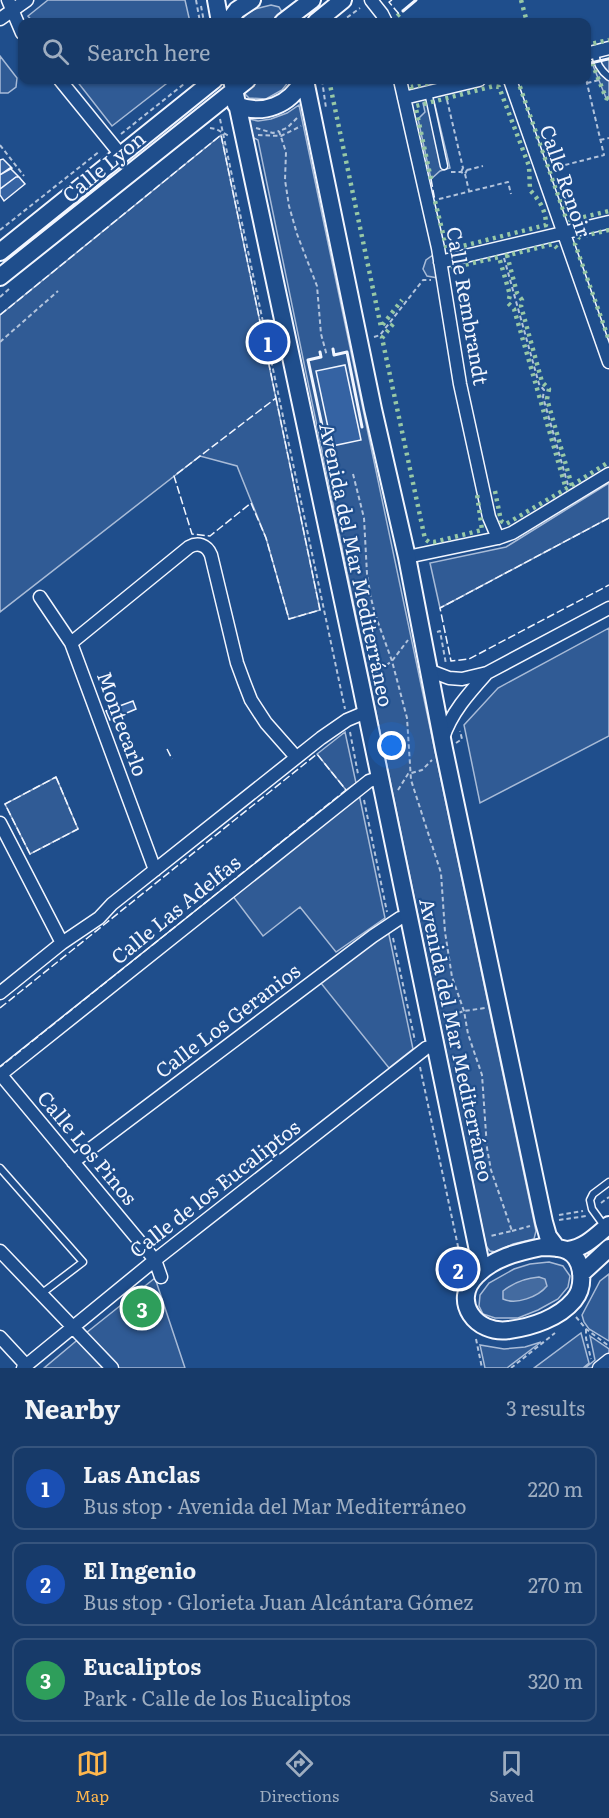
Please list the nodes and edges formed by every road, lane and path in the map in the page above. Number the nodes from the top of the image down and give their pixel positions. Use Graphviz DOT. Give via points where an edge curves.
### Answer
graph roads {
  1 [pos="27,0"];
  2 [pos="196,0"];
  3 [pos="216,0"];
  4 [pos="252,0"];
  5 [pos="312,0"];
  6 [pos="344,0"];
  7 [pos="367,3"];
  8 [pos="10,6"];
  9 [pos="291,15"];
  10 [pos="199,18"];
  11 [pos="219,18"];
  12 [pos="231,18"];
  13 [pos="321,18"];
  14 [pos="346,18"];
  15 [pos="384,18"];
  16 [pos="0,19"];
  17 [pos="18,24"];
  18 [pos="609,48"];
  19 [pos="591,53"];
  20 [pos="609,77"];
  21 [pos="63,84"];
  22 [pos="185,84"];
  23 [pos="208,84"];
  24 [pos="301,84"];
  25 [pos="304,84"];
  26 [pos="401,84"];
  27 [pos="462,84"];
  28 [pos="511,84"];
  29 [pos="587,84"];
  30 [pos="237,88"];
  31 [pos="444,88"];
  32 [pos="428,92"];
  33 [pos="404,98"];
  34 [pos="308,118"];
  35 [pos="210,128"];
  36 [pos="223,133"];
  37 [pos="244,136"];
  38 [pos="281,136"];
  39 [pos="609,138"];
  40 [pos="600,140"];
  41 [pos="0,146"];
  42 [pos="116,148"];
  43 [pos="565,165"];
  44 [pos="444,166"];
  45 [pos="483,166"];
  46 [pos="463,168"];
  47 [pos="467,170"];
  48 [pos="450,172"];
  49 [pos="459,172"];
  50 [pos="465,174"];
  51 [pos="24,176"];
  52 [pos="469,191"];
  53 [pos="511,194"];
  54 [pos="439,199"];
  55 [pos="609,222"];
  56 [pos="0,230"];
  57 [pos="562,232"];
  58 [pos="500,247"];
  59 [pos="0,252"];
  60 [pos="440,262"];
  61 [pos="0,277"];
  62 [pos="444,280"];
  63 [pos="58,291"];
  64 [pos="359,340"];
  65 [pos="0,342"];
  66 [pos="327,356"];
  67 [pos="609,362"];
  68 [pos="353,474"];
  69 [pos="609,474"];
  70 [pos="573,497"];
  71 [pos="498,538"];
  72 [pos="407,557"];
  73 [pos="40,597"];
  74 [pos="609,608"];
  75 [pos="421,636"];
  76 [pos="71,643"];
  77 [pos="392,661"];
  78 [pos="428,670"];
  79 [pos="487,673"];
  80 [pos="449,678"];
  81 [pos="360,681"];
  82 [pos="340,689"];
  83 [pos="456,710"];
  84 [pos="366,712"];
  85 [pos="347,720"];
  86 [pos="443,744"];
  87 [pos="296,757"];
  88 [pos="411,773"];
  89 [pos="379,778"];
  90 [pos="361,787"];
  91 [pos="384,801"];
  92 [pos="367,813"];
  93 [pos="0,823"];
  94 [pos="155,870"];
  95 [pos="409,916"];
  96 [pos="390,924"];
  97 [pos="63,943"];
  98 [pos="0,993"];
  99 [pos="500,1006"];
  100 [pos="464,1011"];
  101 [pos="431,1023"];
  102 [pos="412,1028"];
  103 [pos="436,1046"];
  104 [pos="418,1055"];
  105 [pos="0,1075"];
  106 [pos="73,1162"];
  107 [pos="0,1168"];
  108 [pos="609,1182"];
  109 [pos="586,1216"];
  110 [pos="544,1222"];
  111 [pos="607,1226"];
  112 [pos="512,1231"];
  113 [pos="476,1239"];
  114 [pos="609,1248"];
  115 [pos="562,1249"];
  116 [pos="0,1251"];
  117 [pos="155,1260"];
  118 [pos="463,1270"];
  119 [pos="482,1270"];
  120 [pos="581,1274"];
  121 [pos="161,1277"];
  122 [pos="41,1294"];
  123 [pos="575,1316"];
  124 [pos="73,1327"];
  125 [pos="560,1327"];
  126 [pos="586,1329"];
  127 [pos="555,1333"];
  128 [pos="469,1334"];
  129 [pos="0,1337"];
  130 [pos="477,1339"];
  131 [pos="539,1339"];
  132 [pos="485,1343"];
  133 [pos="609,1346"];
  134 [pos="609,1360"];
  135 [pos="595,1365"];
  136 [pos="24,1367"];
  137 [pos="112,1368"];
  138 [pos="482,1368"];
  139 [pos="511,1368"];
  1 -- 8 [label="street"];
  2 -- 10 [label="path"];
  3 -- 11 [label="street"];
  4 -- 12 [label="street"];
  5 -- 9 [label="street"];
  6 -- 13 [label="street"];
  7 -- 14 [label="path"];
  7 -- 15 [label="street"];
  8 -- 16 [label="street"];
  8 -- 17 [label="street"];
  18 -- 19 [label="street"];
  19 -- 20 [label="lane"];
  21 -- 42 [label="street"];
  22 -- 42 [label="path"];
  23 -- 42 [label="street, Calle Lyon"];
  24 -- 30 [label="street" via="279,105 257,110 246,109"];
  25 -- 34 [label="street"];
  26 -- 33 [label="street, Calle Rembrandt"];
  27 -- 31 [label="street"];
  28 -- 57 [label="street, Calle Renoir"];
  29 -- 40 [label="path"];
  30 -- 37 [label="street, Avenida del Mar Mediterráneo"];
  30 -- 61 [label="street, Calle Lyon"];
  31 -- 32 [label="street"];
  31 -- 46 [label="path"];
  32 -- 33 [label="street"];
  32 -- 44 [label="lane"];
  33 -- 60 [label="street, Calle Rembrandt"];
  34 -- 38 [label="path"];
  34 -- 38 [label="path" via="296,118 279,132"];
  34 -- 64 [label="street"];
  35 -- 36 [label="path"];
  36 -- 37 [label="path"];
  36 -- 82 [label="path"];
  37 -- 38 [label="path"];
  37 -- 81 [label="street, Avenida del Mar Mediterráneo"];
  38 -- 66 [label="path" via="286,152 289,206 317,286"];
  39 -- 40 [label="path"];
  40 -- 43 [label="path" via="604,155"];
  41 -- 51 [label="path"];
  42 -- 56 [label="path"];
  42 -- 59 [label="street, Calle Lyon"];
  45 -- 47 [label="path"];
  46 -- 47 [label="path"];
  46 -- 49 [label="path"];
  47 -- 50 [label="path"];
  48 -- 49 [label="path"];
  49 -- 50 [label="path"];
  50 -- 52 [label="path"];
  52 -- 53 [label="path" via="508,182"];
  52 -- 54 [label="path"];
  55 -- 57 [label="street"];
  57 -- 58 [label="street"];
  57 -- 67 [label="street, Calle Renoir"];
  58 -- 60 [label="street"];
  58 -- 70 [label="path"];
  60 -- 62 [label="street, Calle Rembrandt"];
  62 -- 64 [label="path" via="423,280 380,335"];
  62 -- 71 [label="street, Calle Rembrandt" via="460,384 489,517"];
  63 -- 65 [label="path"];
  64 -- 72 [label="street"];
  68 -- 77 [label="path" via="364,518 371,598"];
  69 -- 70 [label="street"];
  70 -- 71 [label="street"];
  71 -- 72 [label="street"];
  72 -- 75 [label="street"];
  73 -- 76 [label="street, Montecarlo"];
  74 -- 79 [label="street"];
  75 -- 77 [label="path" via="408,640"];
  75 -- 78 [label="street"];
  75 -- 80 [label="path" via="440,631"];
  76 -- 87 [label="street" via="189,547 202,545 211,555 237,663 251,700"];
  76 -- 94 [label="street, Montecarlo"];
  77 -- 81 [label="path"];
  77 -- 88 [label="path" via="407,718"];
  78 -- 80 [label="street"];
  78 -- 86 [label="street"];
  79 -- 80 [label="street"];
  79 -- 83 [label="street"];
  81 -- 82 [label="path"];
  81 -- 84 [label="street, Avenida del Mar Mediterráneo"];
  82 -- 85 [label="path"];
  83 -- 86 [label="street" via="447,725"];
  83 -- 86 [label="path" via="462,740"];
  84 -- 85 [label="street"];
  84 -- 89 [label="street, Avenida del Mar Mediterráneo"];
  85 -- 87 [label="street"];
  85 -- 90 [label="path"];
  86 -- 88 [label="path" via="422,770"];
  86 -- 99 [label="street"];
  87 -- 94 [label="street"];
  88 -- 91 [label="path"];
  88 -- 100 [label="path" via="413,792 441,873 448,957"];
  89 -- 90 [label="street, Calle Las Adelfas"];
  89 -- 91 [label="street, Avenida del Mar Mediterráneo"];
  90 -- 92 [label="path"];
  90 -- 105 [label="street, Calle Las Adelfas"];
  91 -- 92 [label="path"];
  91 -- 95 [label="street, Avenida del Mar Mediterráneo"];
  92 -- 96 [label="path"];
  93 -- 97 [label="street"];
  94 -- 97 [label="street"];
  95 -- 96 [label="street, Calle Los Geranios"];
  95 -- 101 [label="street, Avenida del Mar Mediterráneo"];
  96 -- 102 [label="path"];
  96 -- 106 [label="street, Calle Los Geranios"];
  97 -- 98 [label="street"];
  99 -- 100 [label="path"];
  99 -- 110 [label="street"];
  100 -- 101 [label="path"];
  100 -- 112 [label="path" via="482,1075 491,1170"];
  101 -- 102 [label="path"];
  101 -- 103 [label="street, Avenida del Mar Mediterráneo"];
  102 -- 104 [label="path"];
  103 -- 104 [label="street, Calle de los Eucaliptos"];
  103 -- 113 [label="street, Avenida del Mar Mediterráneo"];
  104 -- 117 [label="street, Calle de los Eucaliptos"];
  104 -- 118 [label="path"];
  105 -- 106 [label="street, Calle Los Pinos"];
  106 -- 117 [label="street, Calle Los Pinos"];
  107 -- 122 [label="lane" via="83,1262"];
  108 -- 111 [label="lane" via="590,1200 592,1209"];
  109 -- 110 [label="path"];
  110 -- 112 [label="path"];
  110 -- 115 [label="street" via="548,1236"];
  111 -- 115 [label="street" via="575,1249"];
  112 -- 113 [label="path"];
  113 -- 119 [label="street, Avenida del Mar Mediterráneo"];
  114 -- 120 [label="street"];
  115 -- 119 [label="street" via="525,1250"];
  115 -- 120 [label="street" via="575,1256"];
  116 -- 122 [label="street"];
  117 -- 121 [label="street, Calle Los Pinos"];
  117 -- 124 [label="street, Calle de los Eucaliptos"];
  119 -- 120 [label="street" via="469,1286 468,1307 479,1325 499,1332 553,1316 575,1299"];
  122 -- 124 [label="street"];
  123 -- 126 [label="path"];
  124 -- 136 [label="street, Calle de los Eucaliptos"];
  124 -- 137 [label="street"];
  125 -- 127 [label="path"];
  126 -- 133 [label="path"];
  126 -- 135 [label="path"];
  127 -- 131 [label="path"];
  127 -- 139 [label="path"];
  128 -- 130 [label="path"];
  129 -- 136 [label="street"];
  130 -- 132 [label="path"];
  130 -- 138 [label="path"];
  134 -- 135 [label="street"];
}
